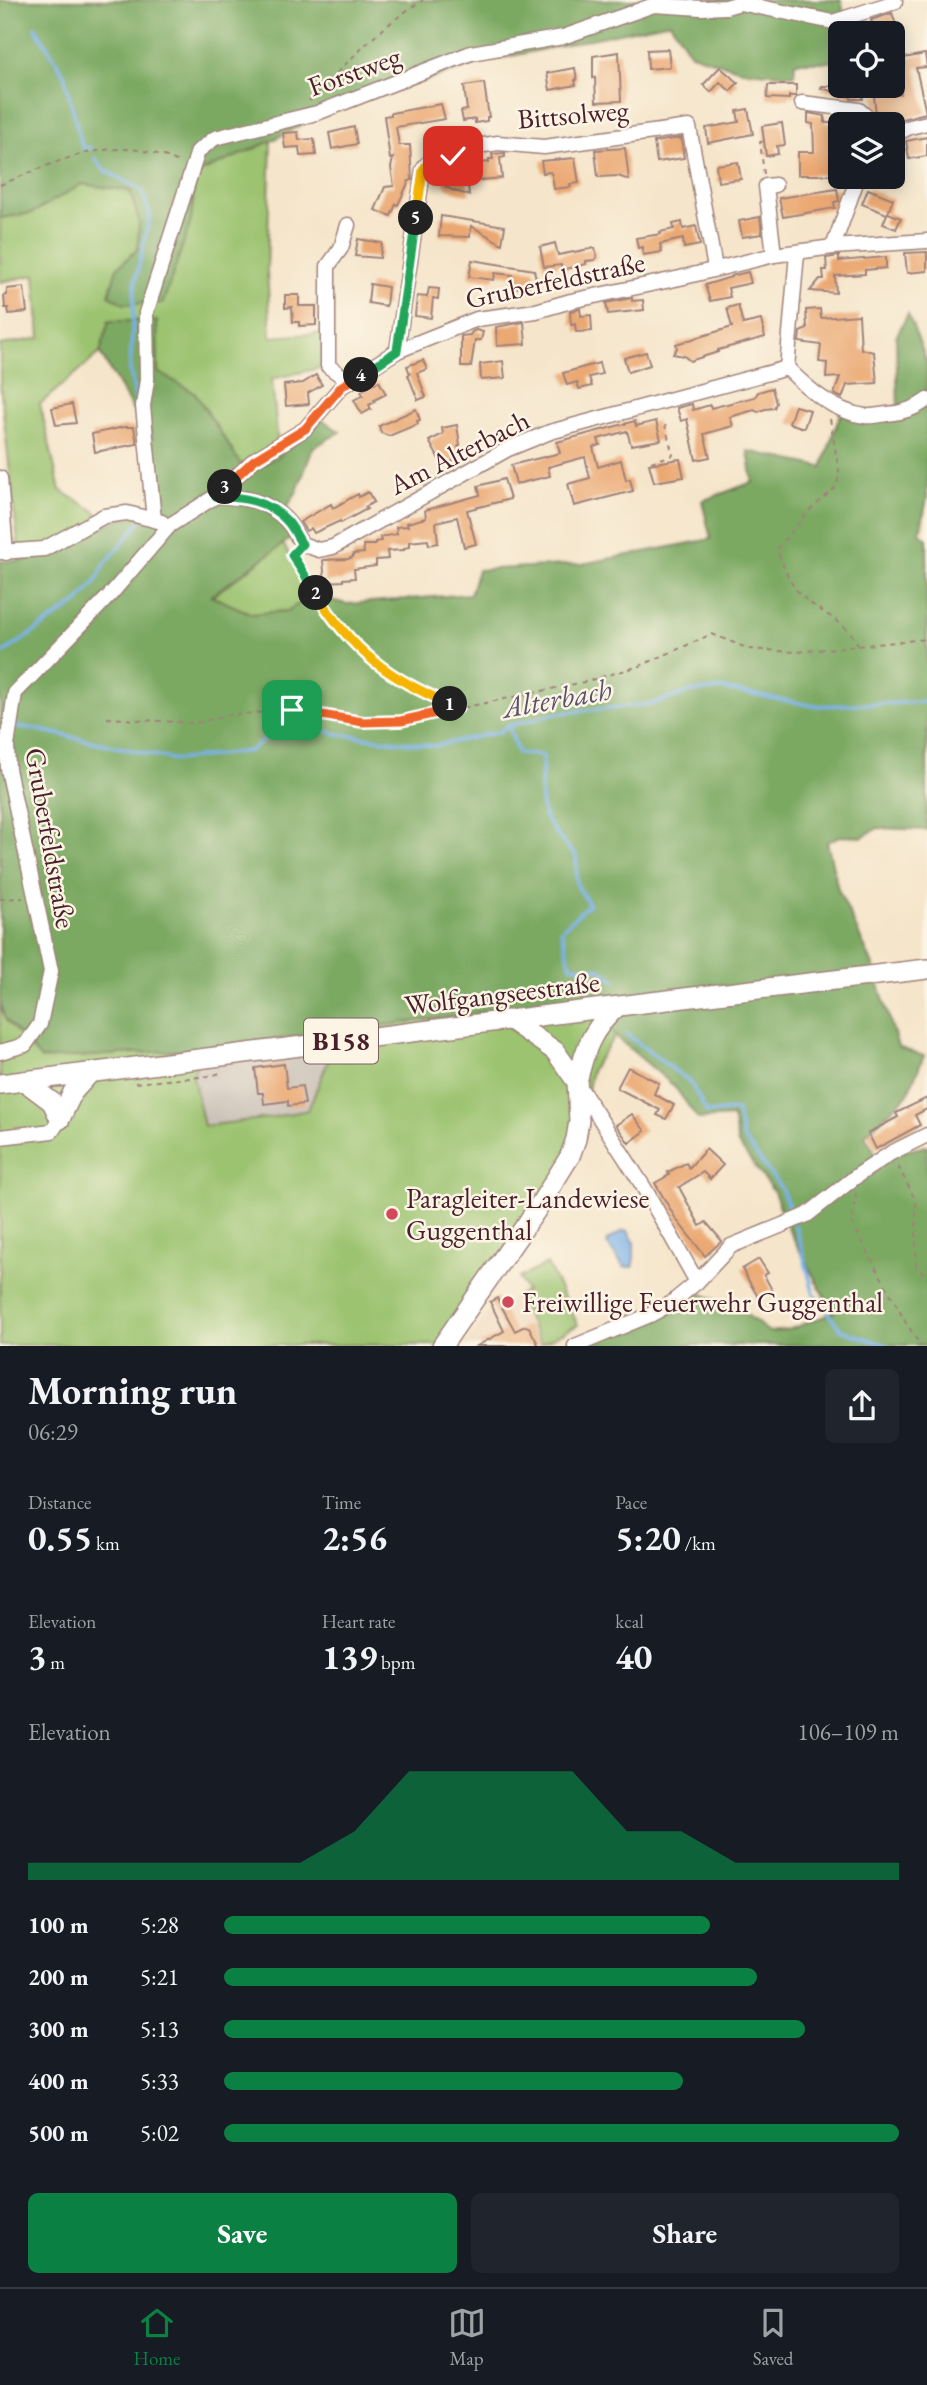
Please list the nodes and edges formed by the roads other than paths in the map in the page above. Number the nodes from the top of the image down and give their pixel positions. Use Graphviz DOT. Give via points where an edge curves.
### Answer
graph roads {
  1 [pos="895,2"];
  2 [pos="802,103"];
  3 [pos="861,112"];
  4 [pos="927,123"];
  5 [pos="905,130"];
  6 [pos="771,186"];
  7 [pos="854,189"];
  8 [pos="348,225"];
  9 [pos="927,241"];
  10 [pos="833,247"];
  11 [pos="797,253"];
  12 [pos="774,254"];
  13 [pos="715,268"];
  14 [pos="397,351"];
  15 [pos="787,368"];
  16 [pos="350,382"];
  17 [pos="927,400"];
  18 [pos="0,478"];
  19 [pos="216,496"];
  20 [pos="154,520"];
  21 [pos="170,525"];
  22 [pos="3,553"];
  23 [pos="927,969"];
  24 [pos="617,1007"];
  25 [pos="510,1020"];
  26 [pos="0,1052"];
  27 [pos="91,1072"];
  28 [pos="24,1081"];
  29 [pos="577,1082"];
  30 [pos="0,1084"];
  31 [pos="60,1119"];
  32 [pos="927,1135"];
  33 [pos="0,1137"];
  34 [pos="697,1282"];
  35 [pos="442,1346"];
  36 [pos="575,1346"];
  1 -- 20 [label="street, Forstweg" via="833,22 740,3 701,8 654,5 563,37 471,53 317,113 215,138 198,151 146,313 143,406"];
  2 -- 3 [label="street"];
  4 -- 5 [label="street"];
  6 -- 12 [label="street"];
  7 -- 10 [label="street"];
  8 -- 16 [label="street" via="341,248 328,266 328,366"];
  9 -- 10 [label="street, Gruberfeldstraße"];
  10 -- 11 [label="street, Gruberfeldstraße"];
  11 -- 12 [label="street, Gruberfeldstraße"];
  11 -- 15 [label="street"];
  12 -- 13 [label="street, Gruberfeldstraße"];
  13 -- 14 [label="street, Gruberfeldstraße" via="536,311 477,319"];
  13 -- 14 [label="street, Bittsolweg" via="688,127 544,146 498,143 466,148 427,164 423,170"];
  14 -- 16 [label="street, Gruberfeldstraße"];
  15 -- 17 [label="street" via="826,401 865,416 897,414"];
  15 -- 19 [label="street, Am Alterbach" via="550,432 508,449 333,547 319,550 302,544 288,521 247,497"];
  16 -- 19 [label="street, Gruberfeldstraße" via="305,429 254,460"];
  18 -- 22 [label="street"];
  19 -- 21 [label="street, Gruberfeldstraße"];
  20 -- 21 [label="street"];
  20 -- 22 [label="street" via="127,513 104,516 44,549"];
  21 -- 26 [label="street, Gruberfeldstraße" via="16,693 8,769 51,971 40,1024 25,1045"];
  23 -- 24 [label="main road, Wolfgangseestraße / B158"];
  24 -- 25 [label="main road, Wolfgangseestraße / B158"];
  24 -- 29 [label="main road" via="600,1022 588,1044"];
  25 -- 27 [label="main road, Wolfgangseestraße / B158"];
  25 -- 29 [label="main road" via="555,1051"];
  27 -- 28 [label="main road, Wolfgangseestraße / B158"];
  27 -- 31 [label="main road" via="73,1091"];
  28 -- 30 [label="main road, Wolfgangseestraße / B158"];
  28 -- 31 [label="main road" via="52,1102"];
  29 -- 34 [label="street"];
  29 -- 35 [label="main road" via="579,1121 570,1156"];
  31 -- 33 [label="street" via="52,1131"];
  32 -- 34 [label="street" via="891,1153 807,1215 731,1246"];
  34 -- 36 [label="street" via="650,1315"];
}
